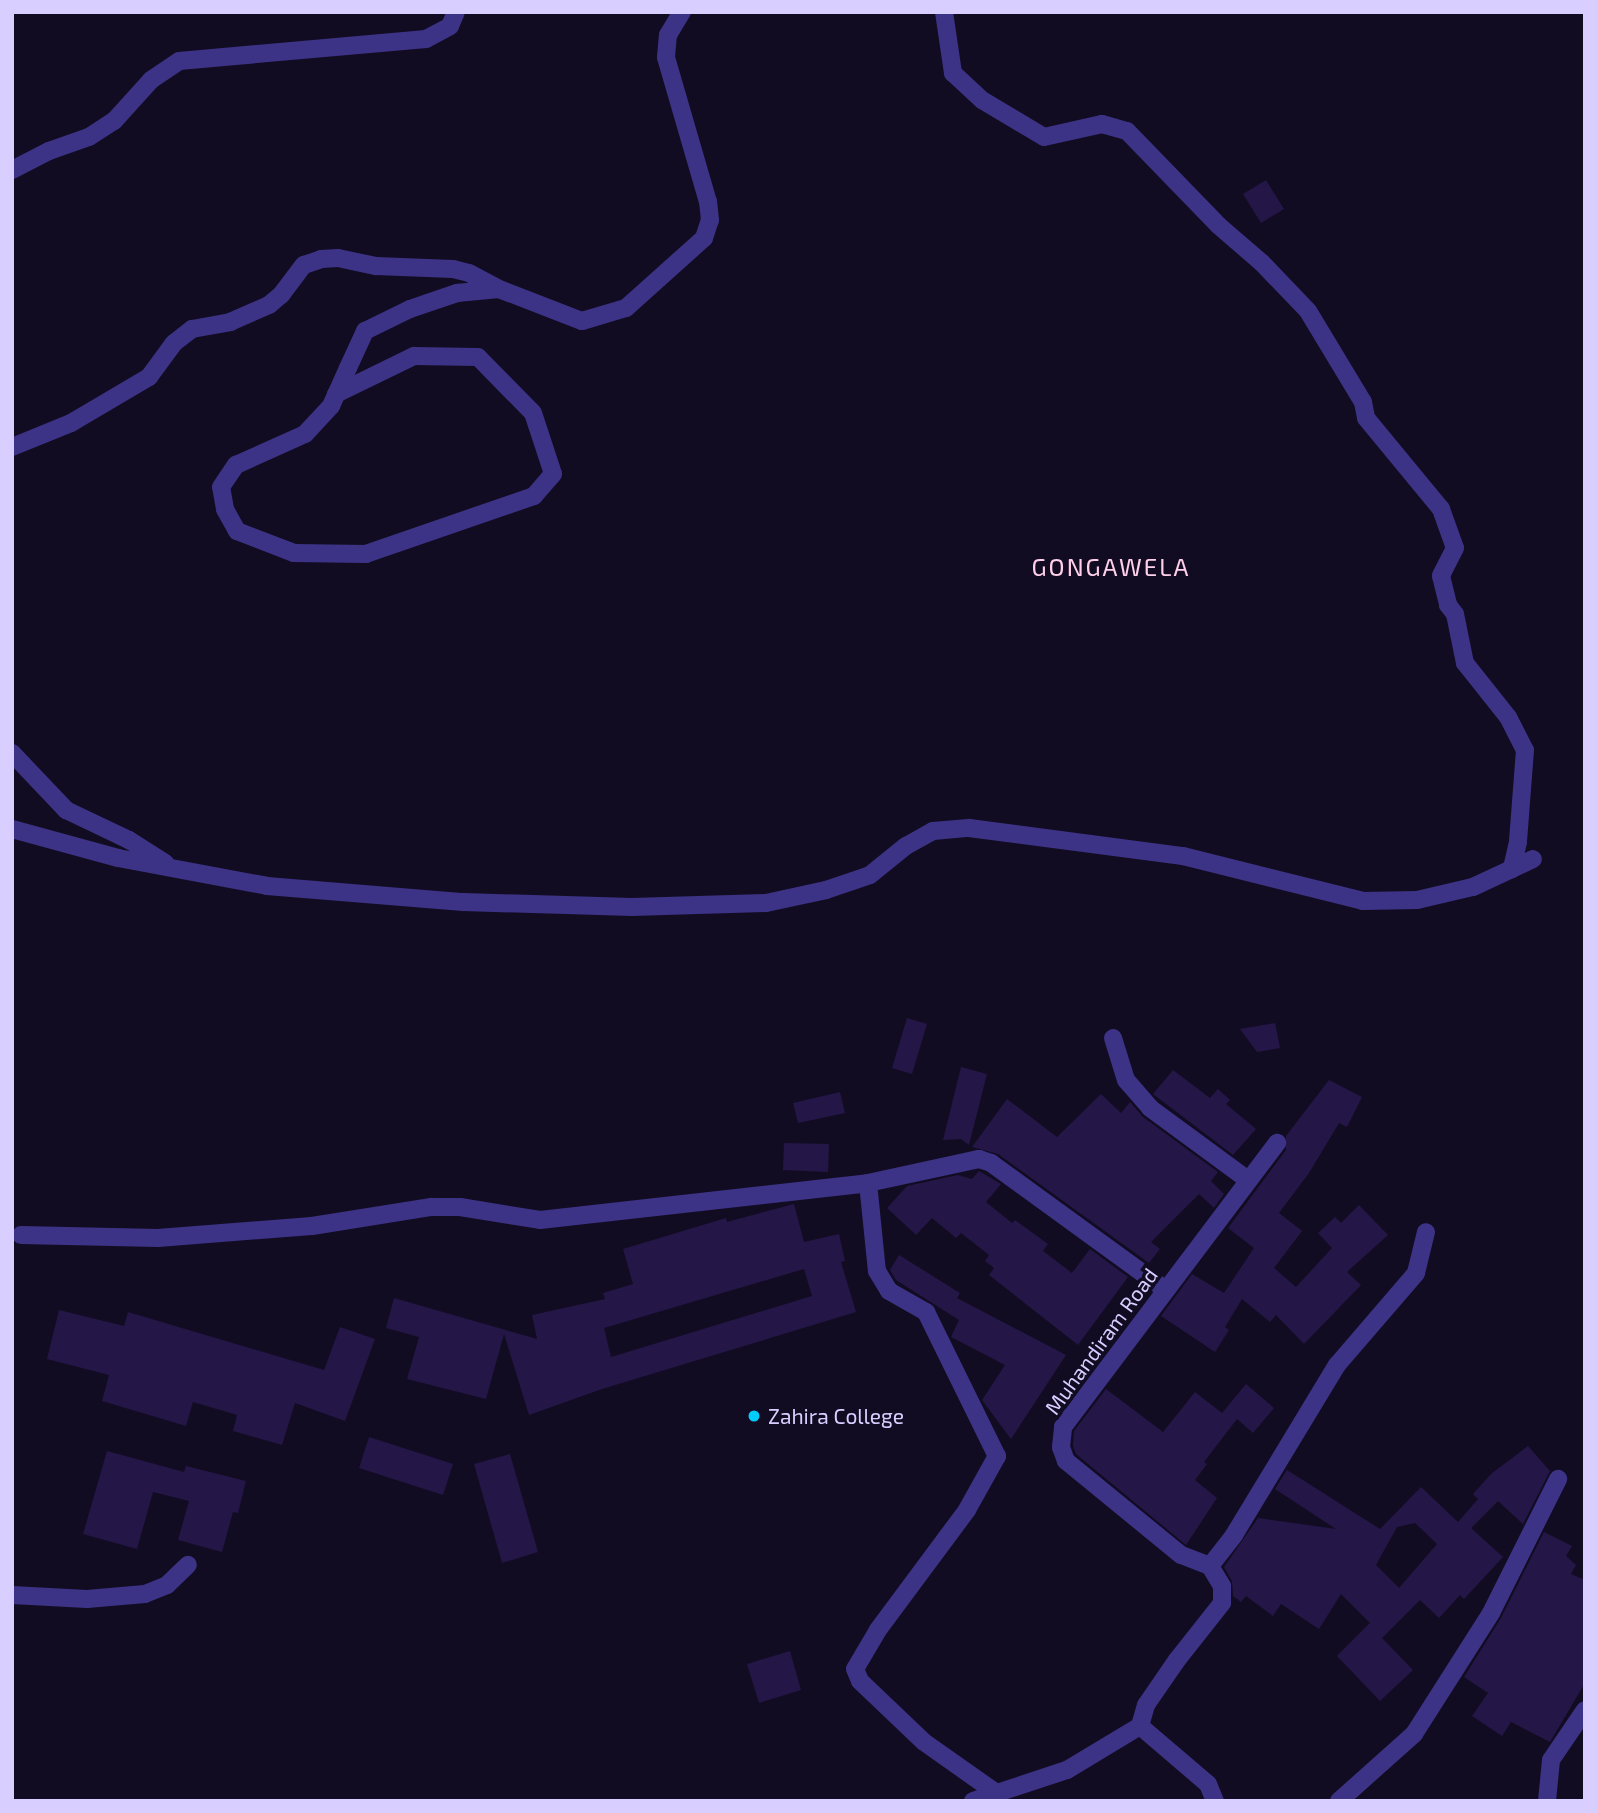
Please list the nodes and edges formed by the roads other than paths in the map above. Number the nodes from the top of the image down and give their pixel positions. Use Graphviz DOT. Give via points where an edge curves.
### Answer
graph roads {
  1 [pos="456,12"];
  2 [pos="682,12"];
  3 [pos="944,12"];
  4 [pos="12,170"];
  5 [pos="499,289"];
  6 [pos="336,394"];
  7 [pos="12,447"];
  8 [pos="12,753"];
  9 [pos="12,828"];
  10 [pos="1533,859"];
  11 [pos="174,868"];
  12 [pos="1512,869"];
  13 [pos="1113,1038"];
  14 [pos="1277,1143"];
  15 [pos="1248,1180"];
  16 [pos="868,1183"];
  17 [pos="1426,1232"];
  18 [pos="21,1235"];
  19 [pos="1166,1290"];
  20 [pos="1558,1479"];
  21 [pos="187,1565"];
  22 [pos="1210,1566"];
  23 [pos="12,1595"];
  24 [pos="1585,1710"];
  25 [pos="1140,1726"];
  26 [pos="995,1792"];
  27 [pos="973,1801"];
  28 [pos="1215,1801"];
  29 [pos="1339,1801"];
  30 [pos="1547,1801"];
  1 -- 4 [label="street" via="450,26 426,39 179,61 151,80 114,121 89,137"];
  2 -- 5 [label="street" via="668,35 666,57 708,202 710,220 704,238 626,308 582,321"];
  3 -- 12 [label="street" via="953,73 982,100 1044,136 1102,124 1127,131 1218,225 1262,263 1308,311 1363,402 1366,418 1441,509 1455,548 1441,576 1465,663 1507,717 1525,750"];
  5 -- 6 [label="street" via="457,293 365,331"];
  5 -- 7 [label="street" via="453,269 321,259 304,265 269,305 230,322 192,329 174,343 149,377 71,423"];
  6 -- 6 [label="street" via="414,356 478,357 533,413 553,474 534,496 366,554 293,553 237,531 225,509 221,487 236,465 304,434 331,406"];
  8 -- 11 [label="street" via="66,810"];
  9 -- 11 [label="street" via="118,858"];
  10 -- 12 [label="street"];
  11 -- 12 [label="street" via="267,886 463,902 632,907 766,903 826,891 870,875 933,831 969,828 1183,856 1363,901 1417,900 1473,887"];
  13 -- 15 [label="street" via="1126,1080 1150,1108"];
  14 -- 15 [label="street, Muhandiram Road"];
  15 -- 19 [label="street, Muhandiram Road"];
  16 -- 18 [label="street" via="541,1220 431,1207 312,1226 158,1238"];
  16 -- 19 [label="street" via="979,1159 991,1163"];
  16 -- 26 [label="street" via="877,1271 889,1291 926,1312 998,1456 967,1510 878,1630 855,1669 860,1681 924,1742"];
  17 -- 22 [label="street" via="1416,1273 1337,1365 1234,1535"];
  19 -- 22 [label="street, Muhandiram Road" via="1063,1427 1061,1447 1066,1461 1096,1488 1181,1555"];
  20 -- 29 [label="street" via="1491,1613 1414,1734"];
  21 -- 23 [label="street" via="167,1585 145,1594 87,1599"];
  22 -- 25 [label="street" via="1222,1586 1222,1603 1146,1705"];
  24 -- 30 [label="street" via="1551,1760"];
  25 -- 26 [label="street" via="1067,1770"];
  25 -- 28 [label="street" via="1208,1784"];
  26 -- 27 [label="street"];
}
